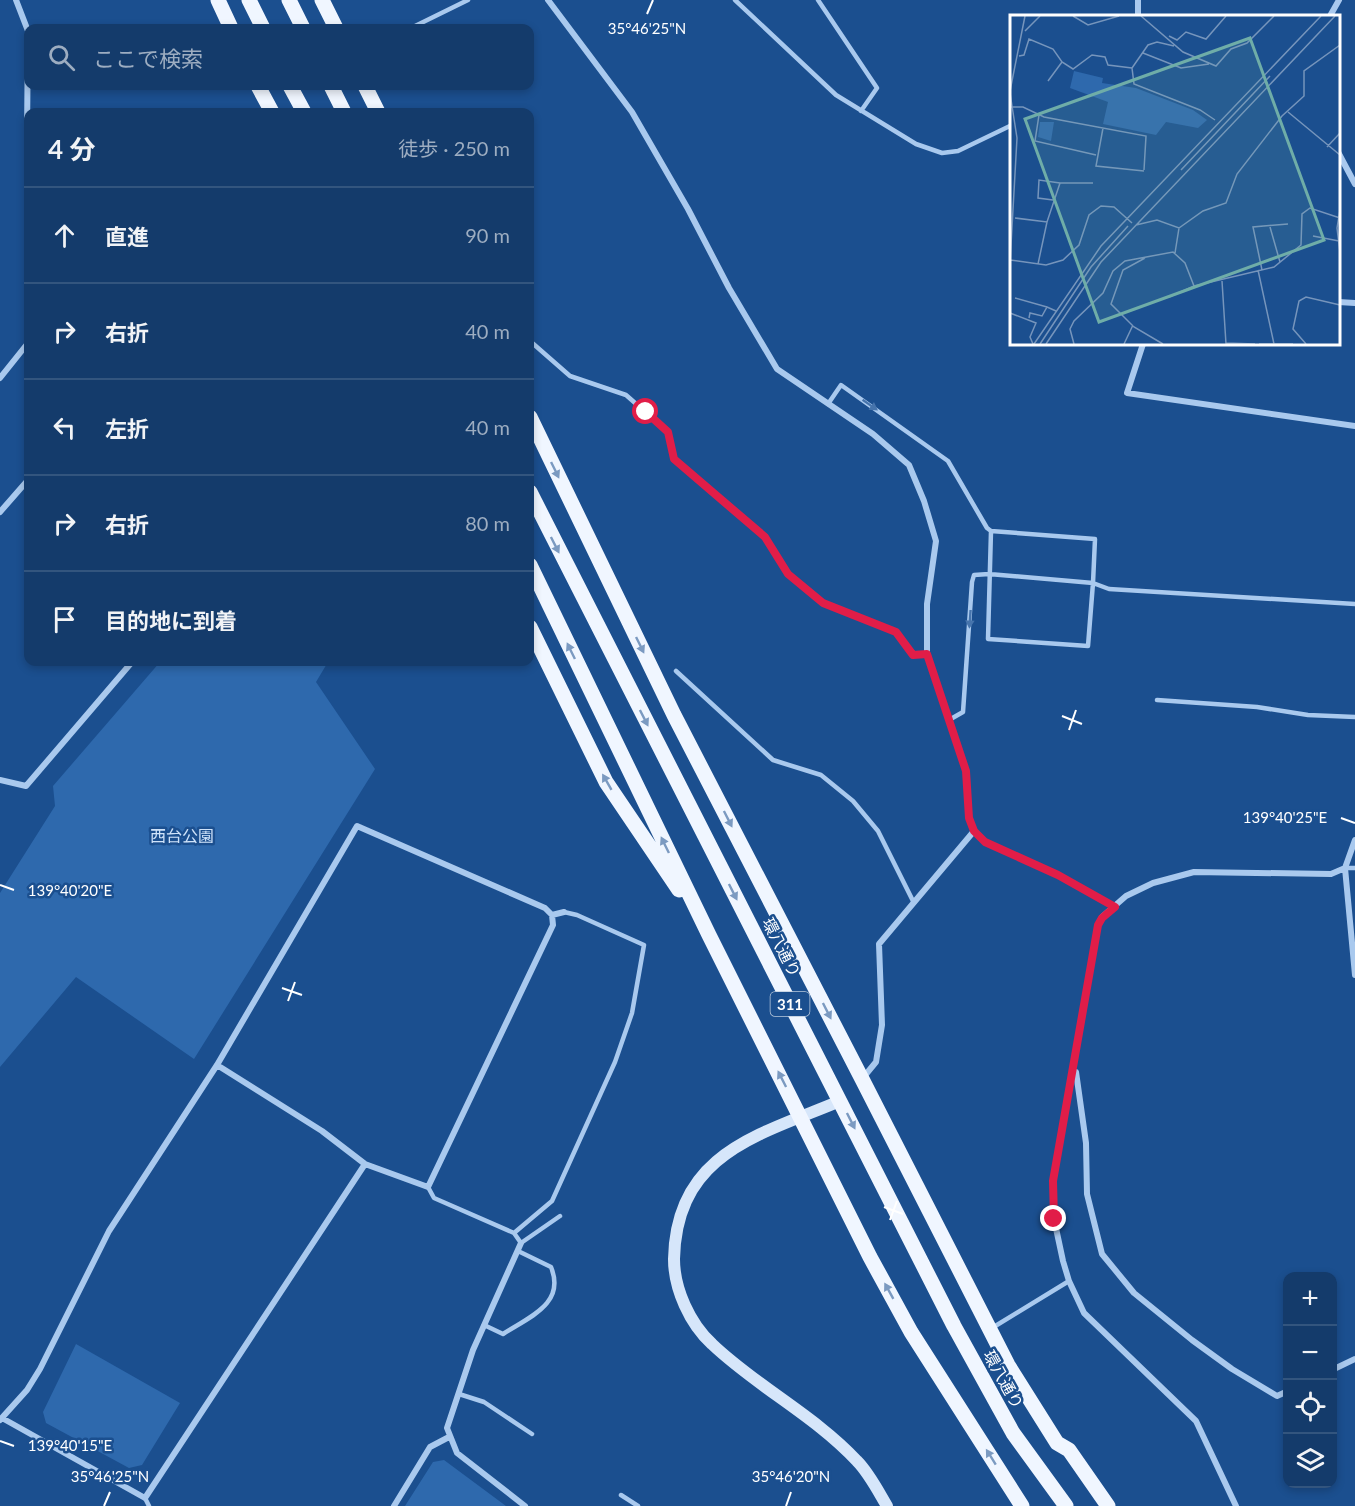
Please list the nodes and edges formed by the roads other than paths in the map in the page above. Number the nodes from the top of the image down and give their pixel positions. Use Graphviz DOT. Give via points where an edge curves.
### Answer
graph roads {
  1 [pos="16,0"];
  2 [pos="218,0"];
  3 [pos="249,0"];
  4 [pos="289,0"];
  5 [pos="322,0"];
  6 [pos="468,0"];
  7 [pos="548,0"];
  8 [pos="735,0"];
  9 [pos="818,0"];
  10 [pos="1138,0"];
  11 [pos="1339,0"];
  12 [pos="1137,15"];
  13 [pos="1331,15"];
  14 [pos="25,24"];
  15 [pos="229,24"];
  16 [pos="261,24"];
  17 [pos="301,24"];
  18 [pos="334,24"];
  19 [pos="419,24"];
  20 [pos="26,90"];
  21 [pos="260,90"];
  22 [pos="292,90"];
  23 [pos="333,90"];
  24 [pos="367,90"];
  25 [pos="26,108"];
  26 [pos="270,108"];
  27 [pos="302,108"];
  28 [pos="342,108"];
  29 [pos="376,108"];
  30 [pos="861,111"];
  31 [pos="1010,125"];
  32 [pos="1340,156"];
  33 [pos="1355,184"];
  34 [pos="1340,302"];
  35 [pos="1355,303"];
  36 [pos="534,344"];
  37 [pos="1143,345"];
  38 [pos="24,348"];
  39 [pos="0,378"];
  40 [pos="828,404"];
  41 [pos="534,425"];
  42 [pos="1355,426"];
  43 [pos="24,485"];
  44 [pos="534,500"];
  45 [pos="0,512"];
  46 [pos="991,531"];
  47 [pos="534,573"];
  48 [pos="988,574"];
  49 [pos="1094,584"];
  50 [pos="1355,604"];
  51 [pos="534,635"];
  52 [pos="927,654"];
  53 [pos="129,666"];
  54 [pos="676,671"];
  55 [pos="1156,700"];
  56 [pos="1355,717"];
  57 [pos="949,720"];
  58 [pos="0,780"];
  59 [pos="974,831"];
  60 [pos="1355,840"];
  61 [pos="1345,868"];
  62 [pos="1355,868"];
  63 [pos="914,904"];
  64 [pos="1115,907"];
  65 [pos="564,912"];
  66 [pos="552,915"];
  67 [pos="709,935"];
  68 [pos="1355,975"];
  69 [pos="217,1065"];
  70 [pos="1075,1065"];
  71 [pos="862,1079"];
  72 [pos="840,1101"];
  73 [pos="802,1117"];
  74 [pos="365,1164"];
  75 [pos="428,1187"];
  76 [pos="560,1216"];
  77 [pos="513,1233"];
  78 [pos="521,1243"];
  79 [pos="518,1251"];
  80 [pos="1069,1281"];
  81 [pos="484,1325"];
  82 [pos="990,1330"];
  83 [pos="1355,1359"];
  84 [pos="1337,1368"];
  85 [pos="1283,1393"];
  86 [pos="459,1394"];
  87 [pos="1,1419"];
  88 [pos="532,1434"];
  89 [pos="450,1437"];
  90 [pos="621,1495"];
  91 [pos="145,1498"];
  92 [pos="149,1506"];
  93 [pos="394,1506"];
  94 [pos="525,1506"];
  95 [pos="638,1506"];
  96 [pos="887,1506"];
  97 [pos="1022,1506"];
  98 [pos="1066,1506"];
  99 [pos="1108,1506"];
  100 [pos="1236,1506"];
  1 -- 14 [label="street"];
  2 -- 15 [label="main road"];
  3 -- 16 [label="main road"];
  4 -- 17 [label="main road"];
  5 -- 18 [label="main road"];
  6 -- 19 [label="lane"];
  7 -- 40 [label="street" via="632,112 777,369"];
  8 -- 30 [label="lane" via="836,95"];
  9 -- 30 [label="lane" via="877,88"];
  10 -- 12 [label="street"];
  11 -- 13 [label="street"];
  20 -- 25 [label="street"];
  21 -- 26 [label="main road"];
  22 -- 27 [label="main road"];
  23 -- 28 [label="main road"];
  24 -- 29 [label="main road"];
  30 -- 31 [label="lane" via="916,144 942,153 958,151"];
  32 -- 33 [label="street"];
  34 -- 35 [label="street"];
  36 -- 52 [label="lane" via="570,376 626,395 646,412 668,432 674,459 765,537 788,574 823,603 896,632 913,655"];
  37 -- 42 [label="street" via="1127,393"];
  38 -- 39 [label="street"];
  40 -- 46 [label="lane, one-way" via="841,385 948,460"];
  40 -- 52 [label="street" via="873,434 909,465 924,501 936,541 927,604"];
  41 -- 71 [label="main road, one-way" via="674,715"];
  43 -- 45 [label="street"];
  44 -- 72 [label="main road, 環八通り / 311, one-way"];
  46 -- 48 [label="lane"];
  46 -- 49 [label="lane" via="1095,539"];
  67 -- 47 [label="main road, 311, one-way"];
  48 -- 49 [label="lane"];
  48 -- 49 [label="lane" via="988,639 1088,646"];
  48 -- 57 [label="lane, one-way" via="975,575 972,582 963,712"];
  49 -- 50 [label="lane" via="1109,589"];
  67 -- 51 [label="main road, one-way" via="606,782"];
  52 -- 57 [label="street"];
  53 -- 58 [label="street" via="26,786"];
  54 -- 63 [label="lane" via="773,760 821,776 853,801 878,831"];
  55 -- 56 [label="lane"];
  57 -- 59 [label="street" via="966,771 969,818"];
  59 -- 63 [label="street"];
  59 -- 64 [label="street" via="985,842 1058,875"];
  60 -- 61 [label="street"];
  61 -- 62 [label="lane"];
  61 -- 64 [label="street" via="1331,874 1194,872 1153,883 1126,896"];
  61 -- 68 [label="street"];
  63 -- 71 [label="street" via="879,944 882,1025 876,1062"];
  64 -- 70 [label="street" via="1098,925"];
  65 -- 66 [label="street"];
  65 -- 77 [label="lane" via="644,945 632,1013 615,1062 552,1201"];
  66 -- 69 [label="street" via="545,908 357,826"];
  66 -- 75 [label="street" via="553,925"];
  73 -- 67 [label="main road, 311, one-way"];
  69 -- 74 [label="street" via="322,1131"];
  69 -- 87 [label="street" via="109,1231 40,1369"];
  70 -- 80 [label="street" via="1053,1181 1054,1219"];
  70 -- 85 [label="street" via="1086,1143 1087,1194 1102,1254 1134,1293 1192,1340 1277,1396"];
  71 -- 82 [label="main road"];
  72 -- 73 [label="street"];
  72 -- 98 [label="main road, 環八通り / 311, one-way" via="1013,1433"];
  73 -- 96 [label="street" via="734,1148 697,1180 677,1224 674,1264 678,1283 689,1314 712,1345 818,1426 858,1462"];
  97 -- 73 [label="main road, 311, one-way" via="911,1332"];
  74 -- 75 [label="street"];
  74 -- 91 [label="street"];
  75 -- 77 [label="lane" via="434,1198"];
  76 -- 78 [label="lane"];
  77 -- 78 [label="lane"];
  78 -- 79 [label="street"];
  79 -- 81 [label="street"];
  79 -- 81 [label="lane" via="551,1267 554,1293 548,1304 503,1334"];
  80 -- 82 [label="lane"];
  80 -- 100 [label="street" via="1084,1313 1196,1421"];
  81 -- 86 [label="street"];
  82 -- 99 [label="main road" via="1057,1443 1069,1450"];
  83 -- 84 [label="street"];
  86 -- 88 [label="lane" via="484,1401"];
  86 -- 89 [label="street" via="447,1428"];
  87 -- 91 [label="street"];
  89 -- 93 [label="street" via="430,1447"];
  89 -- 94 [label="street" via="457,1453"];
  90 -- 95 [label="lane"];
  91 -- 92 [label="lane"];
}
